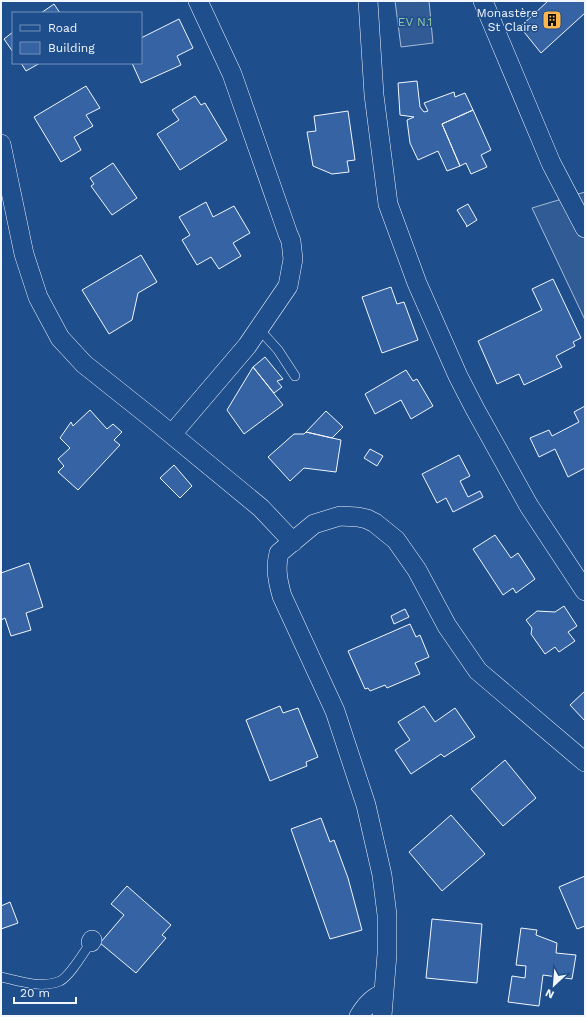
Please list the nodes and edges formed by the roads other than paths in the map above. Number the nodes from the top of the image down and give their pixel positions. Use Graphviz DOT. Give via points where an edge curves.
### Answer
graph roads {
  1 [pos="198,1"];
  2 [pos="368,1"];
  3 [pos="483,1"];
  4 [pos="1,144"];
  5 [pos="585,228"];
  6 [pos="259,329"];
  7 [pos="295,376"];
  8 [pos="172,434"];
  9 [pos="293,542"];
  10 [pos="585,591"];
  11 [pos="585,762"];
  12 [pos="91,941"];
  13 [pos="1,977"];
  14 [pos="384,993"];
  15 [pos="359,1016"];
  16 [pos="382,1016"];
  1 -- 6 [label="street" via="232,74 291,241 293,259 288,286"];
  2 -- 10 [label="street" via="374,95 388,204 417,283 474,409 528,506"];
  3 -- 5 [label="street" via="551,163"];
  4 -- 8 [label="street" via="24,254 38,297 58,334 77,358"];
  6 -- 7 [label="lane" via="278,350"];
  6 -- 8 [label="street"];
  8 -- 9 [label="street" via="261,508"];
  9 -- 11 [label="street" via="314,524 340,516 367,519 382,528 396,540 417,570 447,626 478,671"];
  9 -- 14 [label="street" via="279,553 278,583 285,605 335,711 366,805 382,875 387,916"];
  12 -- 13 [label="lane" via="75,966 61,981 44,985"];
  14 -- 15 [label="street" via="367,1003"];
  14 -- 16 [label="street"];
}
